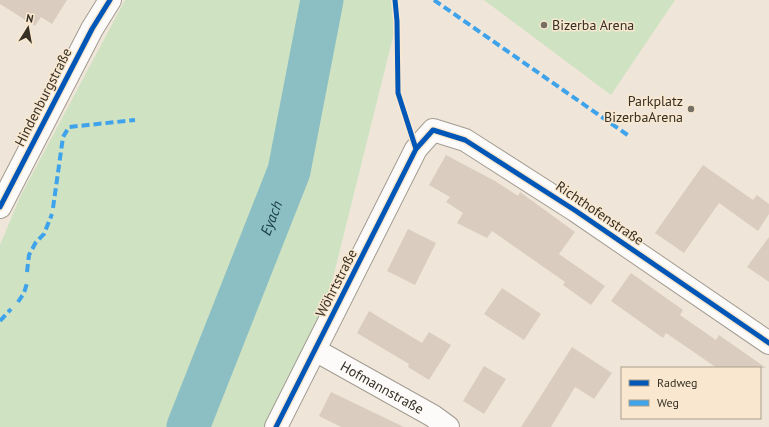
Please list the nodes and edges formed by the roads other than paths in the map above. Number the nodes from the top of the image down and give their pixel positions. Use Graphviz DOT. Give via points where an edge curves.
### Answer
graph roads {
  1 [pos="110,0"];
  2 [pos="416,149"];
  3 [pos="0,207"];
  4 [pos="769,343"];
  5 [pos="315,350"];
  6 [pos="276,427"];
  7 [pos="448,427"];
  1 -- 3 [label="street, Hindenburgstraße" via="92,29"];
  2 -- 4 [label="street, Richthofenstraße" via="433,130 465,140 576,211"];
  2 -- 5 [label="street, Wöhrtstraße"];
  5 -- 6 [label="street, Wöhrtstraße"];
  5 -- 7 [label="street, Hofmannstraße" via="433,416"];
}
